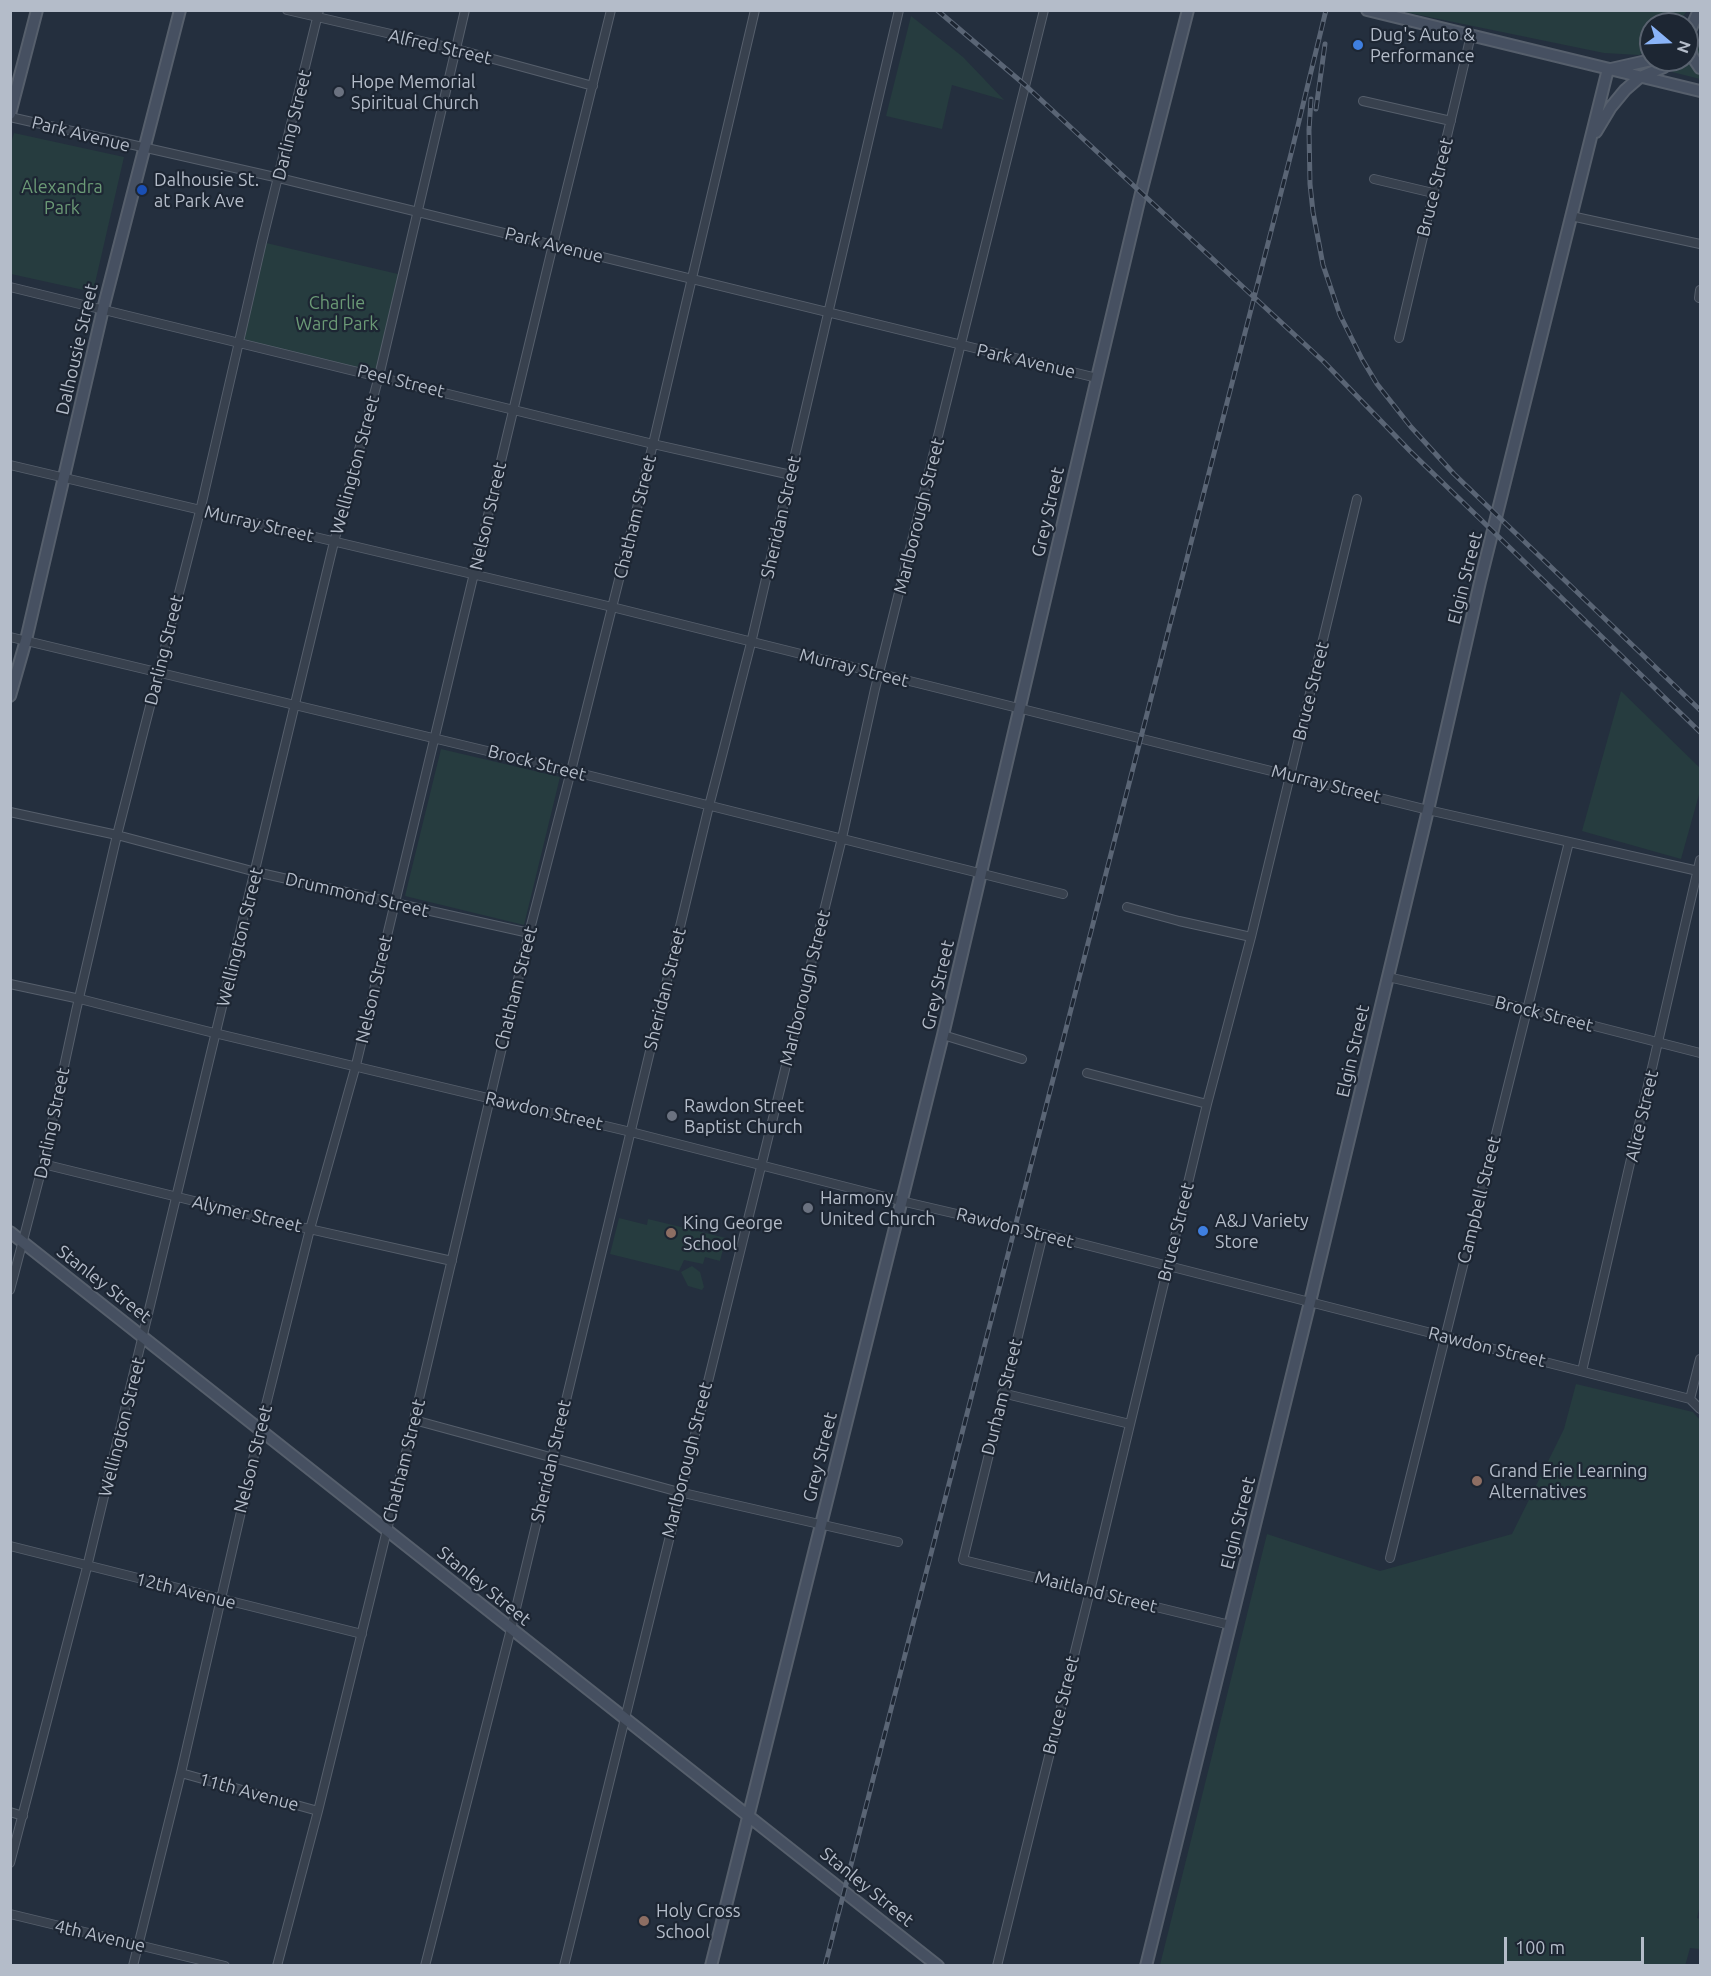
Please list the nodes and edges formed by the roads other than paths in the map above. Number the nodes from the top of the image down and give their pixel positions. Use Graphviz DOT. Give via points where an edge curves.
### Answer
graph roads {
  1 [pos="37,10"];
  2 [pos="180,10"];
  3 [pos="287,10"];
  4 [pos="465,10"];
  5 [pos="611,10"];
  6 [pos="755,10"];
  7 [pos="899,10"];
  8 [pos="1044,10"];
  9 [pos="1188,10"];
  10 [pos="1367,10"];
  11 [pos="318,14"];
  12 [pos="1471,35"];
  13 [pos="456,49"];
  14 [pos="1639,63"];
  15 [pos="1608,69"];
  16 [pos="1652,72"];
  17 [pos="1640,77"];
  18 [pos="593,86"];
  19 [pos="1701,91"];
  20 [pos="1363,101"];
  21 [pos="10,116"];
  22 [pos="1450,121"];
  23 [pos="1589,143"];
  24 [pos="143,148"];
  25 [pos="279,178"];
  26 [pos="1374,179"];
  27 [pos="1432,193"];
  28 [pos="417,212"];
  29 [pos="1571,216"];
  30 [pos="553,244"];
  31 [pos="1701,244"];
  32 [pos="692,279"];
  33 [pos="10,287"];
  34 [pos="103,309"];
  35 [pos="828,312"];
  36 [pos="1399,338"];
  37 [pos="240,342"];
  38 [pos="962,346"];
  39 [pos="378,376"];
  40 [pos="1097,378"];
  41 [pos="513,409"];
  42 [pos="653,444"];
  43 [pos="10,465"];
  44 [pos="792,475"];
  45 [pos="64,478"];
  46 [pos="1357,499"];
  47 [pos="200,511"];
  48 [pos="334,542"];
  49 [pos="474,575"];
  50 [pos="612,607"];
  51 [pos="10,637"];
  52 [pos="26,640"];
  53 [pos="751,643"];
  54 [pos="158,671"];
  55 [pos="879,674"];
  56 [pos="10,696"];
  57 [pos="295,706"];
  58 [pos="1020,708"];
  59 [pos="433,738"];
  60 [pos="572,771"];
  61 [pos="1290,774"];
  62 [pos="709,806"];
  63 [pos="1428,810"];
  64 [pos="10,812"];
  65 [pos="117,835"];
  66 [pos="842,838"];
  67 [pos="1569,842"];
  68 [pos="1701,860"];
  69 [pos="1698,871"];
  70 [pos="256,872"];
  71 [pos="982,872"];
  72 [pos="1063,894"];
  73 [pos="394,904"];
  74 [pos="1127,907"];
  75 [pos="529,933"];
  76 [pos="1251,937"];
  77 [pos="1388,977"];
  78 [pos="10,984"];
  79 [pos="80,999"];
  80 [pos="1528,1009"];
  81 [pos="217,1034"];
  82 [pos="944,1035"];
  83 [pos="1659,1043"];
  84 [pos="1701,1053"];
  85 [pos="1022,1059"];
  86 [pos="356,1065"];
  87 [pos="1087,1073"];
  88 [pos="489,1098"];
  89 [pos="1207,1104"];
  90 [pos="630,1132"];
  91 [pos="44,1164"];
  92 [pos="762,1165"];
  93 [pos="176,1197"];
  94 [pos="901,1200"];
  95 [pos="310,1229"];
  96 [pos="10,1232"];
  97 [pos="1043,1234"];
  98 [pos="23,1242"];
  99 [pos="452,1261"];
  100 [pos="1167,1266"];
  101 [pos="10,1290"];
  102 [pos="1310,1302"];
  103 [pos="144,1336"];
  104 [pos="1445,1337"];
  105 [pos="1701,1359"];
  106 [pos="1582,1371"];
  107 [pos="1002,1393"];
  108 [pos="1690,1399"];
  109 [pos="1701,1409"];
  110 [pos="414,1420"];
  111 [pos="1130,1424"];
  112 [pos="260,1429"];
  113 [pos="552,1456"];
  114 [pos="679,1492"];
  115 [pos="821,1523"];
  116 [pos="387,1529"];
  117 [pos="898,1542"];
  118 [pos="10,1546"];
  119 [pos="1390,1558"];
  120 [pos="963,1560"];
  121 [pos="87,1567"];
  122 [pos="1090,1591"];
  123 [pos="219,1598"];
  124 [pos="1230,1625"];
  125 [pos="511,1629"];
  126 [pos="362,1634"];
  127 [pos="624,1717"];
  128 [pos="180,1773"];
  129 [pos="318,1811"];
  130 [pos="10,1812"];
  131 [pos="750,1815"];
  132 [pos="23,1816"];
  133 [pos="10,1863"];
  134 [pos="10,1914"];
  135 [pos="138,1944"];
  136 [pos="133,1965"];
  137 [pos="225,1965"];
  138 [pos="277,1965"];
  139 [pos="425,1965"];
  140 [pos="564,1965"];
  141 [pos="711,1965"];
  142 [pos="938,1965"];
  143 [pos="997,1965"];
  144 [pos="1146,1965"];
  1 -- 21 [label="street"];
  2 -- 24 [label="street, Dalhousie Street"];
  3 -- 11 [label="street, Alfred Street"];
  4 -- 13 [label="street, Wellington Street"];
  5 -- 18 [label="street, Nelson Street"];
  6 -- 32 [label="street, Chatham Street"];
  7 -- 35 [label="street, Sheridan Street"];
  8 -- 38 [label="street, Marlborough Street"];
  9 -- 40 [label="street, Grey Street"];
  10 -- 12 [label="street"];
  11 -- 13 [label="street, Alfred Street"];
  11 -- 25 [label="street, Darling Street"];
  12 -- 15 [label="street"];
  12 -- 22 [label="street, Bruce Street"];
  13 -- 18 [label="street, Alfred Street"];
  13 -- 28 [label="street, Wellington Street"];
  14 -- 15 [label="street"];
  15 -- 17 [label="street"];
  15 -- 23 [label="street, Elgin Street"];
  16 -- 17 [label="street, Elgin Street"];
  17 -- 19 [label="street"];
  17 -- 23 [label="street, Elgin Street" via="1611,107"];
  18 -- 30 [label="street, Nelson Street"];
  20 -- 22 [label="street"];
  21 -- 24 [label="street, Park Avenue"];
  22 -- 27 [label="street, Bruce Street"];
  23 -- 29 [label="street, Elgin Street"];
  24 -- 25 [label="street, Park Avenue"];
  24 -- 34 [label="street, Dalhousie Street"];
  25 -- 28 [label="street, Park Avenue"];
  25 -- 37 [label="street, Darling Street"];
  26 -- 27 [label="street"];
  27 -- 36 [label="street, Bruce Street"];
  28 -- 30 [label="street, Park Avenue"];
  28 -- 39 [label="street, Wellington Street"];
  29 -- 31 [label="street"];
  29 -- 63 [label="street, Elgin Street"];
  30 -- 32 [label="street, Park Avenue"];
  30 -- 41 [label="street, Nelson Street"];
  32 -- 35 [label="street, Park Avenue"];
  32 -- 42 [label="street, Chatham Street"];
  33 -- 34 [label="street, Peel Street"];
  34 -- 37 [label="street, Peel Street"];
  34 -- 45 [label="street, Dalhousie Street"];
  35 -- 38 [label="street, Park Avenue"];
  35 -- 44 [label="street, Sheridan Street"];
  37 -- 39 [label="street, Peel Street"];
  37 -- 47 [label="street, Darling Street"];
  38 -- 40 [label="street, Park Avenue"];
  38 -- 55 [label="street, Marlborough Street"];
  39 -- 41 [label="street, Peel Street"];
  39 -- 48 [label="street, Wellington Street"];
  40 -- 58 [label="street, Grey Street"];
  41 -- 42 [label="street, Peel Street"];
  41 -- 49 [label="street, Nelson Street"];
  42 -- 44 [label="street, Peel Street"];
  42 -- 50 [label="street, Chatham Street"];
  43 -- 45 [label="street, Murray Street"];
  44 -- 53 [label="street, Sheridan Street"];
  45 -- 47 [label="street, Murray Street"];
  45 -- 52 [label="street, Dalhousie Street"];
  46 -- 61 [label="street, Bruce Street"];
  47 -- 48 [label="street, Murray Street"];
  47 -- 54 [label="street, Darling Street"];
  48 -- 49 [label="street, Murray Street"];
  48 -- 57 [label="street, Wellington Street"];
  49 -- 50 [label="street, Murray Street"];
  49 -- 59 [label="street, Nelson Street"];
  50 -- 53 [label="street, Murray Street"];
  50 -- 60 [label="street, Chatham Street"];
  51 -- 52 [label="street, Brock Street"];
  52 -- 54 [label="street, Brock Street"];
  52 -- 56 [label="street, Dalhousie Street"];
  53 -- 55 [label="street, Murray Street"];
  53 -- 62 [label="street, Sheridan Street"];
  54 -- 57 [label="street, Brock Street"];
  54 -- 65 [label="street, Darling Street"];
  55 -- 58 [label="street, Murray Street"];
  55 -- 66 [label="street, Marlborough Street"];
  57 -- 59 [label="street, Brock Street"];
  57 -- 70 [label="street, Wellington Street"];
  58 -- 61 [label="street, Murray Street"];
  58 -- 71 [label="street, Grey Street"];
  59 -- 60 [label="street, Brock Street"];
  59 -- 73 [label="street, Nelson Street"];
  60 -- 62 [label="street, Brock Street"];
  60 -- 75 [label="street, Chatham Street"];
  61 -- 63 [label="street, Murray Street"];
  61 -- 76 [label="street, Bruce Street"];
  62 -- 66 [label="street, Brock Street"];
  62 -- 90 [label="street, Sheridan Street"];
  63 -- 67 [label="street, Murray Street"];
  63 -- 77 [label="street, Elgin Street"];
  64 -- 65 [label="street, Drummond Street"];
  65 -- 70 [label="street, Drummond Street"];
  65 -- 79 [label="street, Darling Street"];
  66 -- 71 [label="street, Brock Street"];
  66 -- 92 [label="street, Marlborough Street"];
  67 -- 69 [label="street, Murray Street"];
  67 -- 80 [label="street, Campbell Street"];
  68 -- 69 [label="street, Alice Street"];
  69 -- 83 [label="street, Alice Street"];
  70 -- 73 [label="street, Drummond Street"];
  70 -- 81 [label="street, Wellington Street"];
  71 -- 72 [label="street, Brock Street"];
  71 -- 82 [label="street, Grey Street"];
  73 -- 75 [label="street, Drummond Street"];
  73 -- 86 [label="street, Nelson Street"];
  74 -- 76 [label="street"];
  75 -- 88 [label="street, Chatham Street"];
  76 -- 89 [label="street, Bruce Street"];
  77 -- 80 [label="street, Brock Street"];
  77 -- 102 [label="street, Elgin Street"];
  78 -- 79 [label="street, Rawdon Street"];
  79 -- 81 [label="street, Rawdon Street"];
  79 -- 91 [label="street, Darling Street"];
  80 -- 83 [label="street, Brock Street"];
  80 -- 104 [label="street, Campbell Street"];
  81 -- 86 [label="street, Rawdon Street"];
  81 -- 93 [label="street, Wellington Street"];
  82 -- 85 [label="street"];
  82 -- 94 [label="street, Grey Street"];
  83 -- 84 [label="street, Brock Street"];
  83 -- 106 [label="street, Alice Street"];
  86 -- 88 [label="street, Rawdon Street"];
  86 -- 95 [label="street, Nelson Street"];
  87 -- 89 [label="street"];
  88 -- 90 [label="street, Rawdon Street"];
  88 -- 99 [label="street, Chatham Street"];
  89 -- 100 [label="street, Bruce Street"];
  90 -- 92 [label="street, Rawdon Street"];
  90 -- 113 [label="street, Sheridan Street"];
  91 -- 93 [label="street, Alymer Street"];
  91 -- 98 [label="street, Darling Street"];
  92 -- 94 [label="street, Rawdon Street"];
  92 -- 114 [label="street, Marlborough Street"];
  93 -- 95 [label="street, Alymer Street"];
  93 -- 103 [label="street, Wellington Street"];
  94 -- 97 [label="street, Rawdon Street"];
  94 -- 115 [label="street, Grey Street"];
  95 -- 99 [label="street, Alymer Street"];
  95 -- 112 [label="street, Nelson Street"];
  96 -- 98 [label="street, Stanley Street"];
  97 -- 100 [label="street, Rawdon Street"];
  97 -- 107 [label="street, Durham Street"];
  98 -- 101 [label="street, Darling Street"];
  98 -- 103 [label="street, Stanley Street"];
  99 -- 110 [label="street, Chatham Street"];
  100 -- 102 [label="street, Rawdon Street"];
  100 -- 111 [label="street, Bruce Street"];
  102 -- 104 [label="street, Rawdon Street"];
  102 -- 124 [label="street, Elgin Street"];
  103 -- 112 [label="street, Stanley Street"];
  103 -- 121 [label="street, Wellington Street"];
  104 -- 106 [label="street, Rawdon Street"];
  104 -- 119 [label="street, Campbell Street"];
  105 -- 108 [label="street"];
  106 -- 108 [label="street, Rawdon Street"];
  107 -- 111 [label="street"];
  107 -- 120 [label="street, Durham Street"];
  108 -- 109 [label="street, Rawdon Street"];
  110 -- 113 [label="street"];
  110 -- 116 [label="street, Chatham Street"];
  111 -- 122 [label="street, Bruce Street"];
  112 -- 116 [label="street, Stanley Street"];
  112 -- 123 [label="street, Nelson Street"];
  113 -- 114 [label="street"];
  113 -- 125 [label="street, Sheridan Street"];
  114 -- 115 [label="street"];
  114 -- 127 [label="street, Marlborough Street"];
  115 -- 117 [label="street"];
  115 -- 131 [label="street, Grey Street"];
  116 -- 125 [label="street, Stanley Street"];
  116 -- 126 [label="street, Chatham Street"];
  118 -- 121 [label="street, 12th Avenue"];
  120 -- 122 [label="street, Maitland Street"];
  121 -- 123 [label="street, 12th Avenue"];
  121 -- 132 [label="street, Wellington Street"];
  122 -- 124 [label="street, Maitland Street"];
  122 -- 143 [label="street, Bruce Street"];
  123 -- 126 [label="street, 12th Avenue"];
  123 -- 128 [label="street, Nelson Street"];
  124 -- 144 [label="street, Elgin Street"];
  125 -- 127 [label="street, Stanley Street"];
  125 -- 139 [label="street, Sheridan Street"];
  126 -- 129 [label="street, Chatham Street"];
  127 -- 131 [label="street, Stanley Street"];
  127 -- 140 [label="street, Marlborough Street"];
  128 -- 129 [label="street, 11th Avenue"];
  128 -- 135 [label="street, Nelson Street"];
  129 -- 138 [label="street, Chatham Street"];
  130 -- 132 [label="street"];
  131 -- 141 [label="street, Grey Street"];
  131 -- 142 [label="street, Stanley Street"];
  132 -- 133 [label="street, Wellington Street"];
  134 -- 135 [label="street, 4th Avenue"];
  135 -- 136 [label="street, Nelson Street"];
  135 -- 137 [label="street, 4th Avenue"];
}
